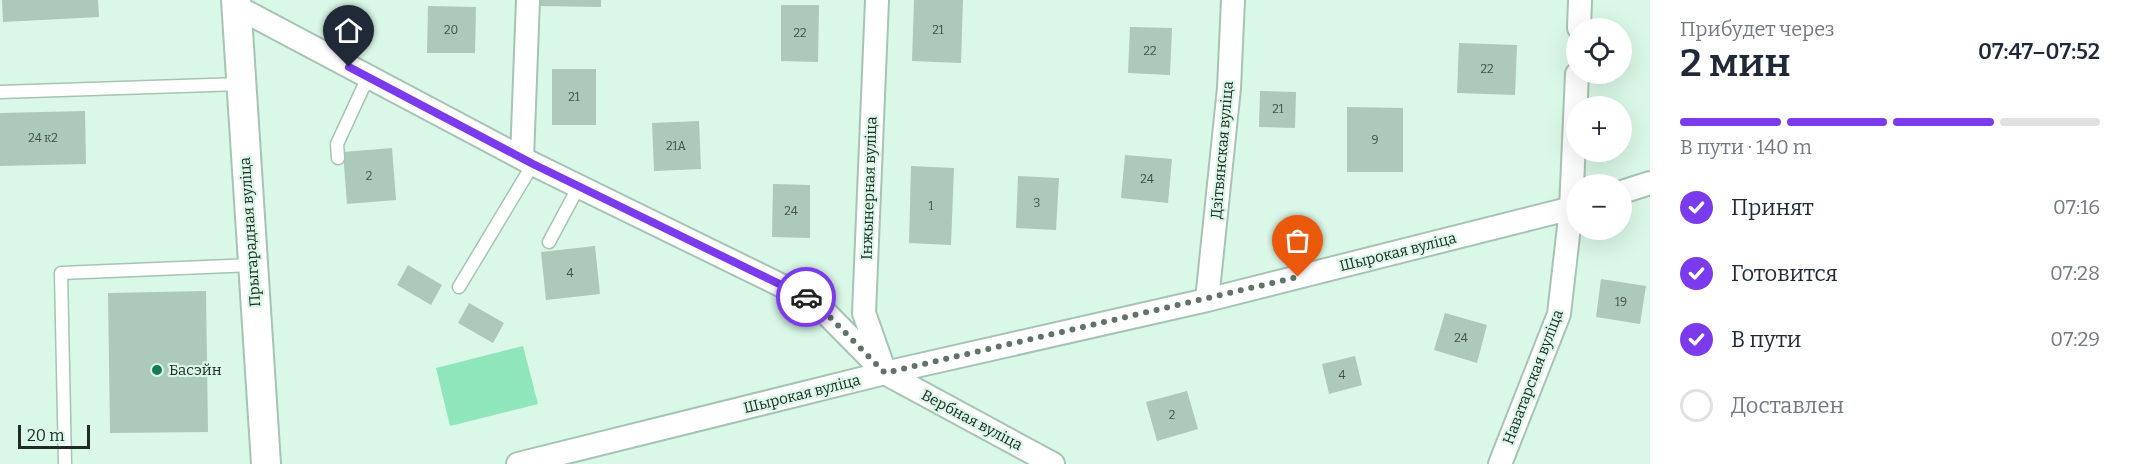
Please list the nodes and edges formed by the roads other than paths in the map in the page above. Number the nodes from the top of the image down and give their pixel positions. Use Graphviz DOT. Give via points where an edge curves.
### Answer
graph roads {
  1 [pos="528,0"];
  2 [pos="877,0"];
  3 [pos="1233,0"];
  4 [pos="1580,0"];
  5 [pos="236,4"];
  6 [pos="1579,18"];
  7 [pos="368,77"];
  8 [pos="241,84"];
  9 [pos="1577,84"];
  10 [pos="0,92"];
  11 [pos="338,158"];
  12 [pos="528,161"];
  13 [pos="1575,174"];
  14 [pos="1650,183"];
  15 [pos="579,186"];
  16 [pos="1632,189"];
  17 [pos="1566,210"];
  18 [pos="1569,240"];
  19 [pos="549,242"];
  20 [pos="253,265"];
  21 [pos="459,287"];
  22 [pos="1207,300"];
  23 [pos="885,373"];
  24 [pos="65,464"];
  25 [pos="266,464"];
  26 [pos="518,464"];
  27 [pos="1053,464"];
  28 [pos="1500,464"];
  1 -- 12 [label="street"];
  2 -- 23 [label="street, Інжынерная вуліца" via="864,313"];
  3 -- 22 [label="street, Дзітвянская вуліца" via="1229,88"];
  4 -- 6 [label="street"];
  5 -- 7 [label="street, Вербная вуліца"];
  5 -- 8 [label="street, Прыгарадная вуліца"];
  7 -- 11 [label="lane" via="337,144"];
  7 -- 12 [label="street, Вербная вуліца"];
  8 -- 10 [label="lane"];
  8 -- 20 [label="street, Прыгарадная вуліца"];
  9 -- 13 [label="street, Наватарская вуліца"];
  12 -- 15 [label="street, Вербная вуліца"];
  12 -- 21 [label="lane"];
  14 -- 16 [label="street"];
  15 -- 19 [label="lane"];
  15 -- 23 [label="street, Вербная вуліца" via="815,302"];
  17 -- 22 [label="street, Шырокая вуліца"];
  18 -- 28 [label="street, Наватарская вуліца" via="1559,314"];
  20 -- 24 [label="lane" via="61,273"];
  20 -- 25 [label="street, Прыгарадная вуліца"];
  22 -- 23 [label="street, Шырокая вуліца"];
  23 -- 26 [label="street, Шырокая вуліца"];
  23 -- 27 [label="street, Вербная вуліца"];
}
